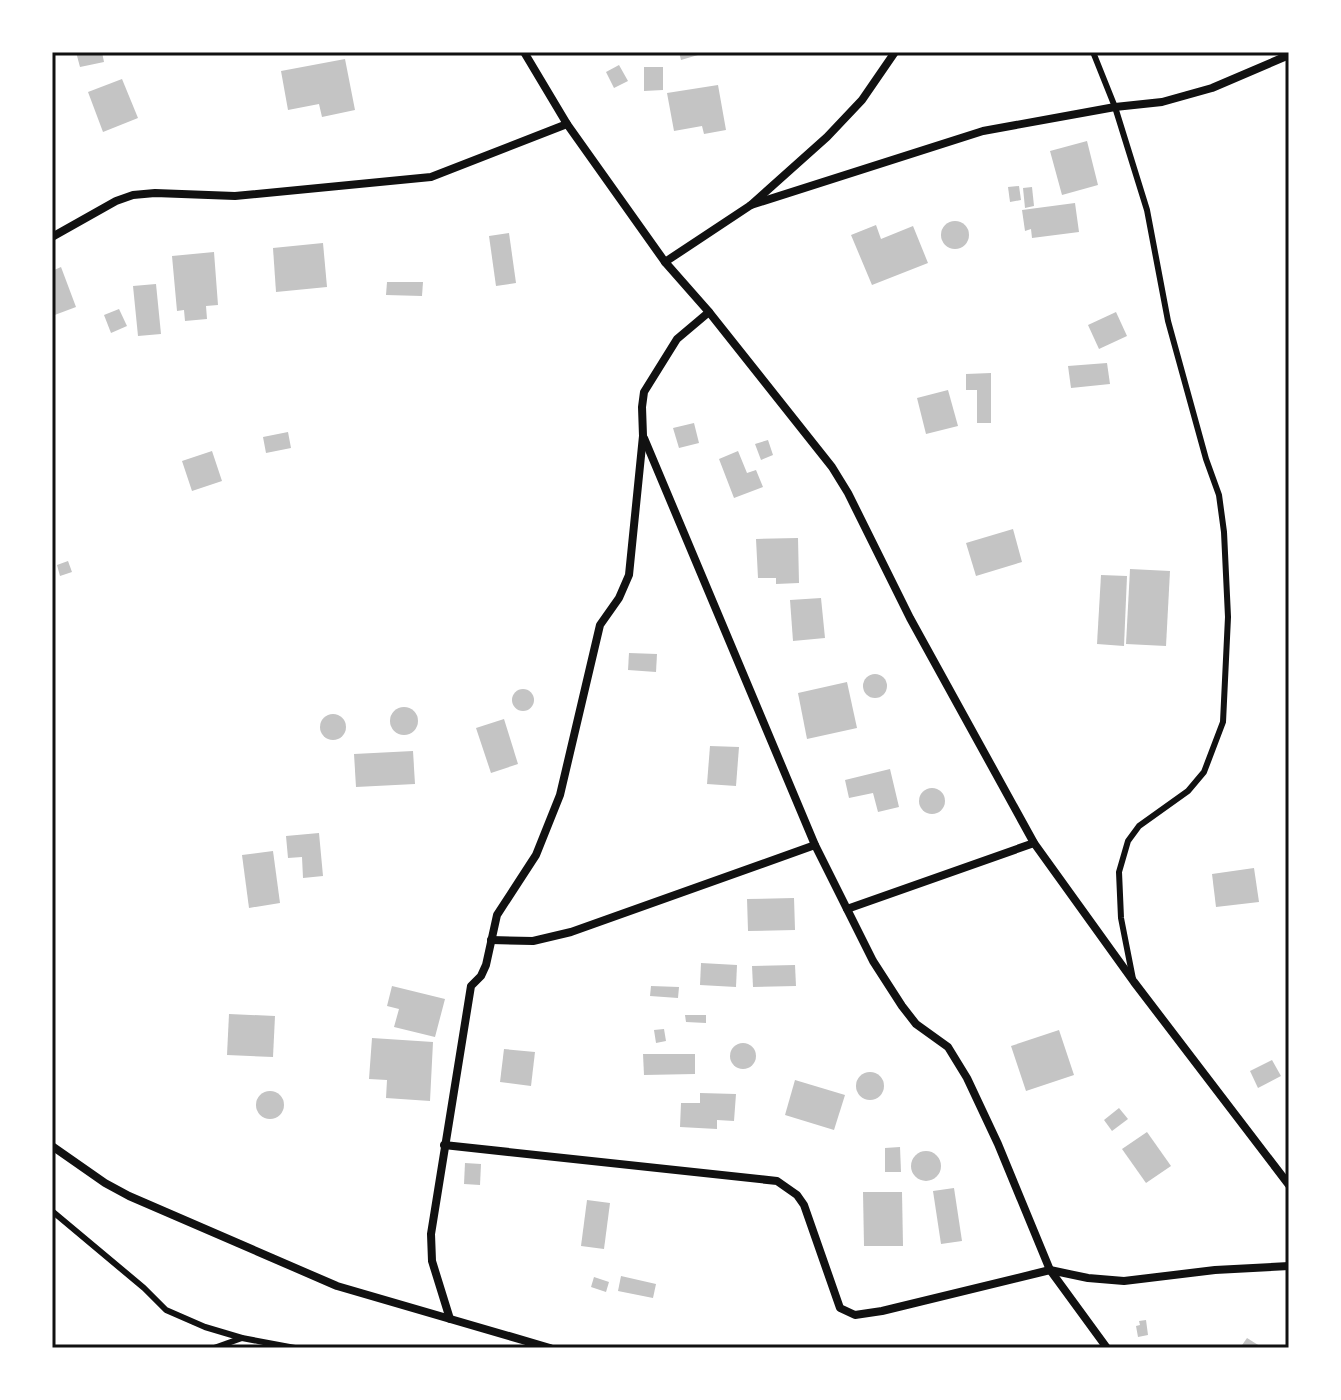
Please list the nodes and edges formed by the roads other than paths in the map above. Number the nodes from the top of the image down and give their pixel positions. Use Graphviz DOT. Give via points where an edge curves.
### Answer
graph roads {
  1 [pos="524,52"];
  2 [pos="895,52"];
  3 [pos="1093,52"];
  4 [pos="1289,55"];
  5 [pos="1115,107"];
  6 [pos="567,124"];
  7 [pos="751,205"];
  8 [pos="52,237"];
  9 [pos="665,262"];
  10 [pos="709,312"];
  11 [pos="643,436"];
  12 [pos="1034,843"];
  13 [pos="815,845"];
  14 [pos="847,909"];
  15 [pos="491,940"];
  16 [pos="1134,982"];
  17 [pos="444,1145"];
  18 [pos="52,1146"];
  19 [pos="1289,1185"];
  20 [pos="52,1211"];
  21 [pos="1289,1266"];
  22 [pos="1050,1270"];
  23 [pos="450,1319"];
  24 [pos="242,1338"];
  25 [pos="214,1348"];
  26 [pos="295,1348"];
  27 [pos="550,1348"];
  28 [pos="1107,1348"];
  1 -- 6 [label="street"];
  2 -- 7 [label="street" via="862,100"];
  3 -- 5 [label="lane"];
  4 -- 5 [label="street" via="1212,88 1162,102"];
  5 -- 7 [label="street" via="983,131"];
  5 -- 16 [label="lane" via="1147,210 1168,321 1219,495 1228,617 1223,722 1204,772 1188,791 1139,826 1128,841 1119,872 1121,918"];
  6 -- 8 [label="street" via="431,177 235,196 133,195"];
  6 -- 9 [label="street"];
  7 -- 9 [label="street"];
  9 -- 10 [label="street"];
  10 -- 11 [label="street" via="677,339 649,381 642,407"];
  10 -- 12 [label="street" via="848,493"];
  11 -- 13 [label="street"];
  11 -- 15 [label="street" via="629,575 600,625 560,795 536,855 497,915"];
  12 -- 14 [label="street"];
  12 -- 16 [label="street"];
  13 -- 14 [label="street"];
  13 -- 15 [label="street" via="571,932 533,941"];
  14 -- 22 [label="street" via="902,1006 916,1024 948,1047 967,1078"];
  15 -- 17 [label="street" via="486,965 471,986"];
  16 -- 19 [label="street"];
  17 -- 22 [label="street" via="777,1181 804,1205 840,1308 855,1315"];
  17 -- 23 [label="street" via="431,1249"];
  18 -- 23 [label="street" via="105,1183 166,1214 337,1286"];
  20 -- 24 [label="lane" via="166,1310"];
  21 -- 22 [label="street" via="1124,1281"];
  22 -- 28 [label="street"];
  23 -- 27 [label="street"];
  24 -- 25 [label="lane"];
  24 -- 26 [label="lane"];
}
